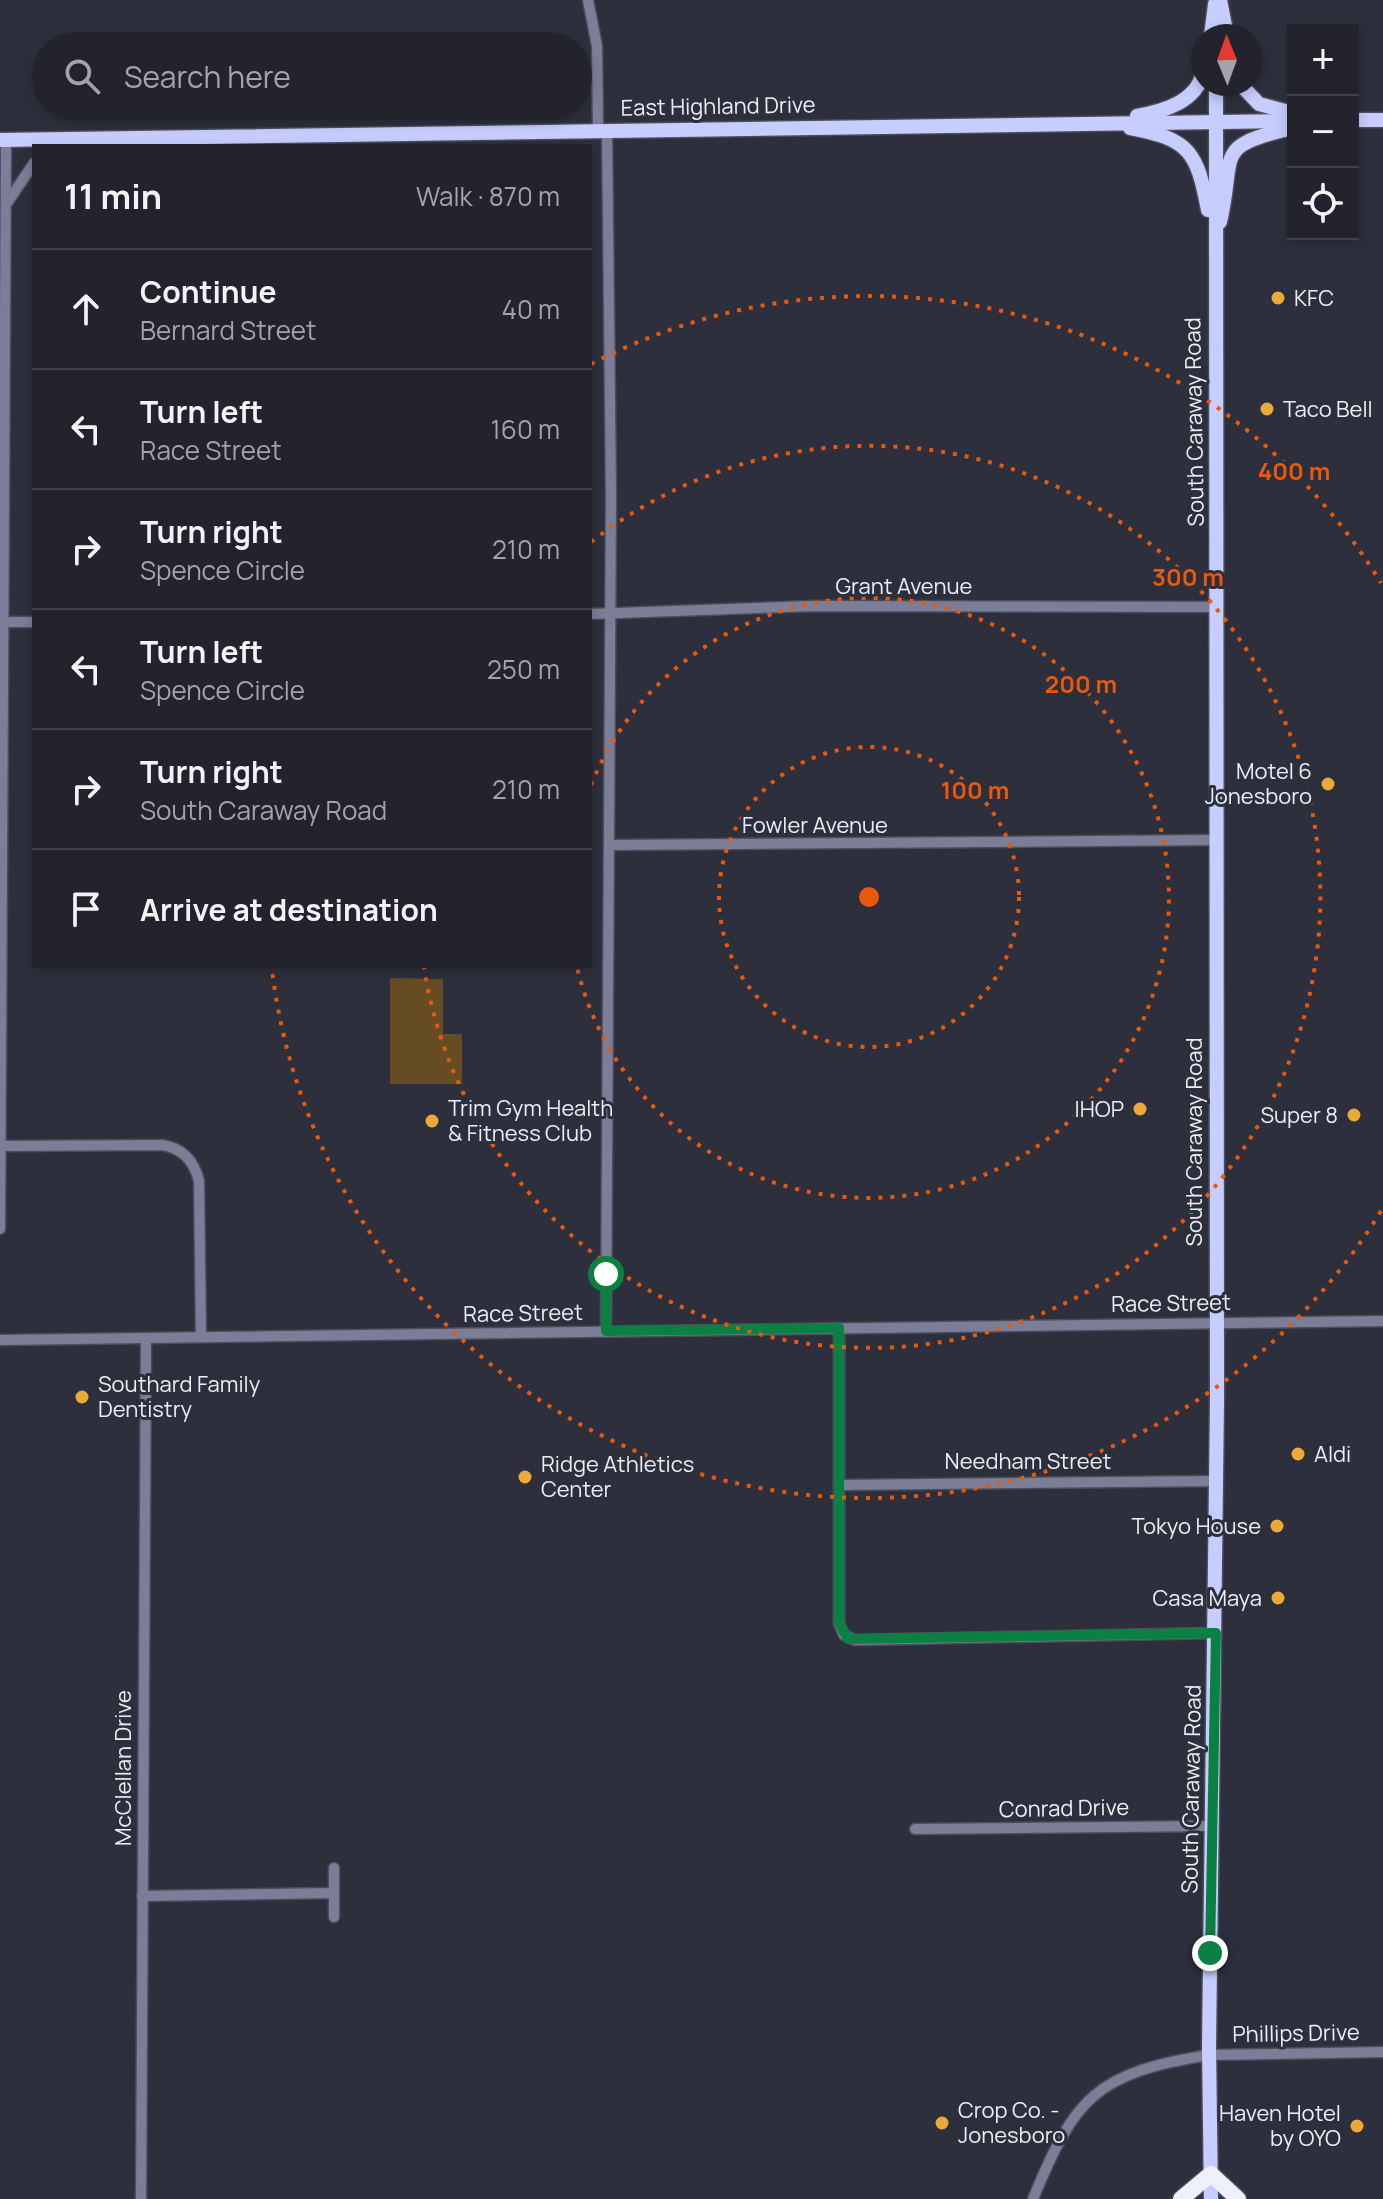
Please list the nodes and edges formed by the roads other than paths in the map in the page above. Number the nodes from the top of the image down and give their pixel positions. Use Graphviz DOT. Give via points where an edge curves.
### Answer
graph roads {
  1 [pos="588,0"];
  2 [pos="1217,0"];
  3 [pos="1215,24"];
  4 [pos="1224,24"];
  5 [pos="1191,93"];
  6 [pos="1216,96"];
  7 [pos="1251,96"];
  8 [pos="1287,111"];
  9 [pos="1359,120"];
  10 [pos="1383,120"];
  11 [pos="1215,121"];
  12 [pos="1287,121"];
  13 [pos="1114,122"];
  14 [pos="602,130"];
  15 [pos="1287,130"];
  16 [pos="3,140"];
  17 [pos="62,142"];
  18 [pos="32,166"];
  19 [pos="0,194"];
  20 [pos="6,205"];
  21 [pos="1215,246"];
  22 [pos="3,317"];
  23 [pos="2,547"];
  24 [pos="1218,607"];
  25 [pos="592,614"];
  26 [pos="609,614"];
  27 [pos="3,622"];
  28 [pos="32,622"];
  29 [pos="1215,840"];
  30 [pos="609,845"];
  31 [pos="0,861"];
  32 [pos="0,1024"];
  33 [pos="0,1146"];
  34 [pos="0,1229"];
  35 [pos="1383,1321"];
  36 [pos="1217,1322"];
  37 [pos="839,1328"];
  38 [pos="606,1331"];
  39 [pos="201,1337"];
  40 [pos="146,1338"];
  41 [pos="0,1340"];
  42 [pos="1216,1481"];
  43 [pos="839,1485"];
  44 [pos="1216,1633"];
  45 [pos="1213,1826"];
  46 [pos="915,1829"];
  47 [pos="334,1868"];
  48 [pos="334,1893"];
  49 [pos="142,1896"];
  50 [pos="334,1917"];
  51 [pos="1383,2052"];
  52 [pos="1209,2055"];
  53 [pos="1211,2174"];
  54 [pos="141,2199"];
  55 [pos="1033,2199"];
  56 [pos="1181,2199"];
  57 [pos="1211,2199"];
  58 [pos="1238,2199"];
  1 -- 14 [label="street" via="597,46"];
  2 -- 3 [label="main road"];
  2 -- 4 [label="main road"];
  5 -- 13 [label="main road" via="1182,101"];
  6 -- 11 [label="main road, South Caraway Road"];
  7 -- 8 [label="main road" via="1259,104"];
  9 -- 10 [label="main road"];
  11 -- 12 [label="main road, East Highland Drive"];
  11 -- 13 [label="main road, East Highland Drive"];
  11 -- 21 [label="main road, South Caraway Road"];
  13 -- 14 [label="main road, East Highland Drive"];
  13 -- 21 [label="main road" via="1169,137 1191,153 1202,178"];
  14 -- 17 [label="main road, East Highland Drive"];
  14 -- 26 [label="street" via="610,274"];
  15 -- 21 [label="main road" via="1246,140 1233,152"];
  16 -- 17 [label="main road, East Highland Drive"];
  16 -- 20 [label="street"];
  18 -- 20 [label="street"];
  19 -- 20 [label="street"];
  20 -- 22 [label="street"];
  21 -- 24 [label="main road, South Caraway Road"];
  22 -- 23 [label="street"];
  23 -- 27 [label="street"];
  24 -- 26 [label="street, Grant Avenue" via="814,606"];
  24 -- 29 [label="main road, South Caraway Road"];
  25 -- 26 [label="street, Grant Avenue"];
  26 -- 30 [label="street"];
  27 -- 28 [label="street"];
  27 -- 31 [label="street"];
  29 -- 30 [label="street, Fowler Avenue"];
  29 -- 36 [label="main road, South Caraway Road"];
  30 -- 38 [label="street"];
  31 -- 32 [label="street"];
  32 -- 33 [label="street"];
  33 -- 34 [label="street"];
  33 -- 39 [label="street" via="162,1145 183,1153 196,1168 199,1183"];
  35 -- 36 [label="street, Race Street"];
  36 -- 37 [label="street, Race Street"];
  36 -- 42 [label="main road, South Caraway Road"];
  37 -- 38 [label="street, Race Street"];
  37 -- 43 [label="street"];
  38 -- 39 [label="street, Race Street"];
  39 -- 40 [label="street, Race Street"];
  40 -- 41 [label="street, Race Street"];
  40 -- 49 [label="street, McClellan Drive"];
  42 -- 43 [label="street, Needham Street"];
  42 -- 44 [label="main road, South Caraway Road"];
  43 -- 44 [label="street" via="839,1623 848,1639"];
  44 -- 45 [label="main road, South Caraway Road"];
  45 -- 46 [label="street, Conrad Drive"];
  45 -- 52 [label="main road, South Caraway Road"];
  47 -- 48 [label="street"];
  48 -- 49 [label="street"];
  48 -- 50 [label="street"];
  49 -- 54 [label="street, McClellan Drive"];
  51 -- 52 [label="street, Phillips Drive"];
  52 -- 53 [label="main road, South Caraway Road"];
  52 -- 55 [label="street, Phillips Drive" via="1156,2066 1093,2093 1058,2137"];
  53 -- 56 [label="highway"];
  53 -- 57 [label="main road, South Caraway Road"];
  53 -- 58 [label="highway"];
}
